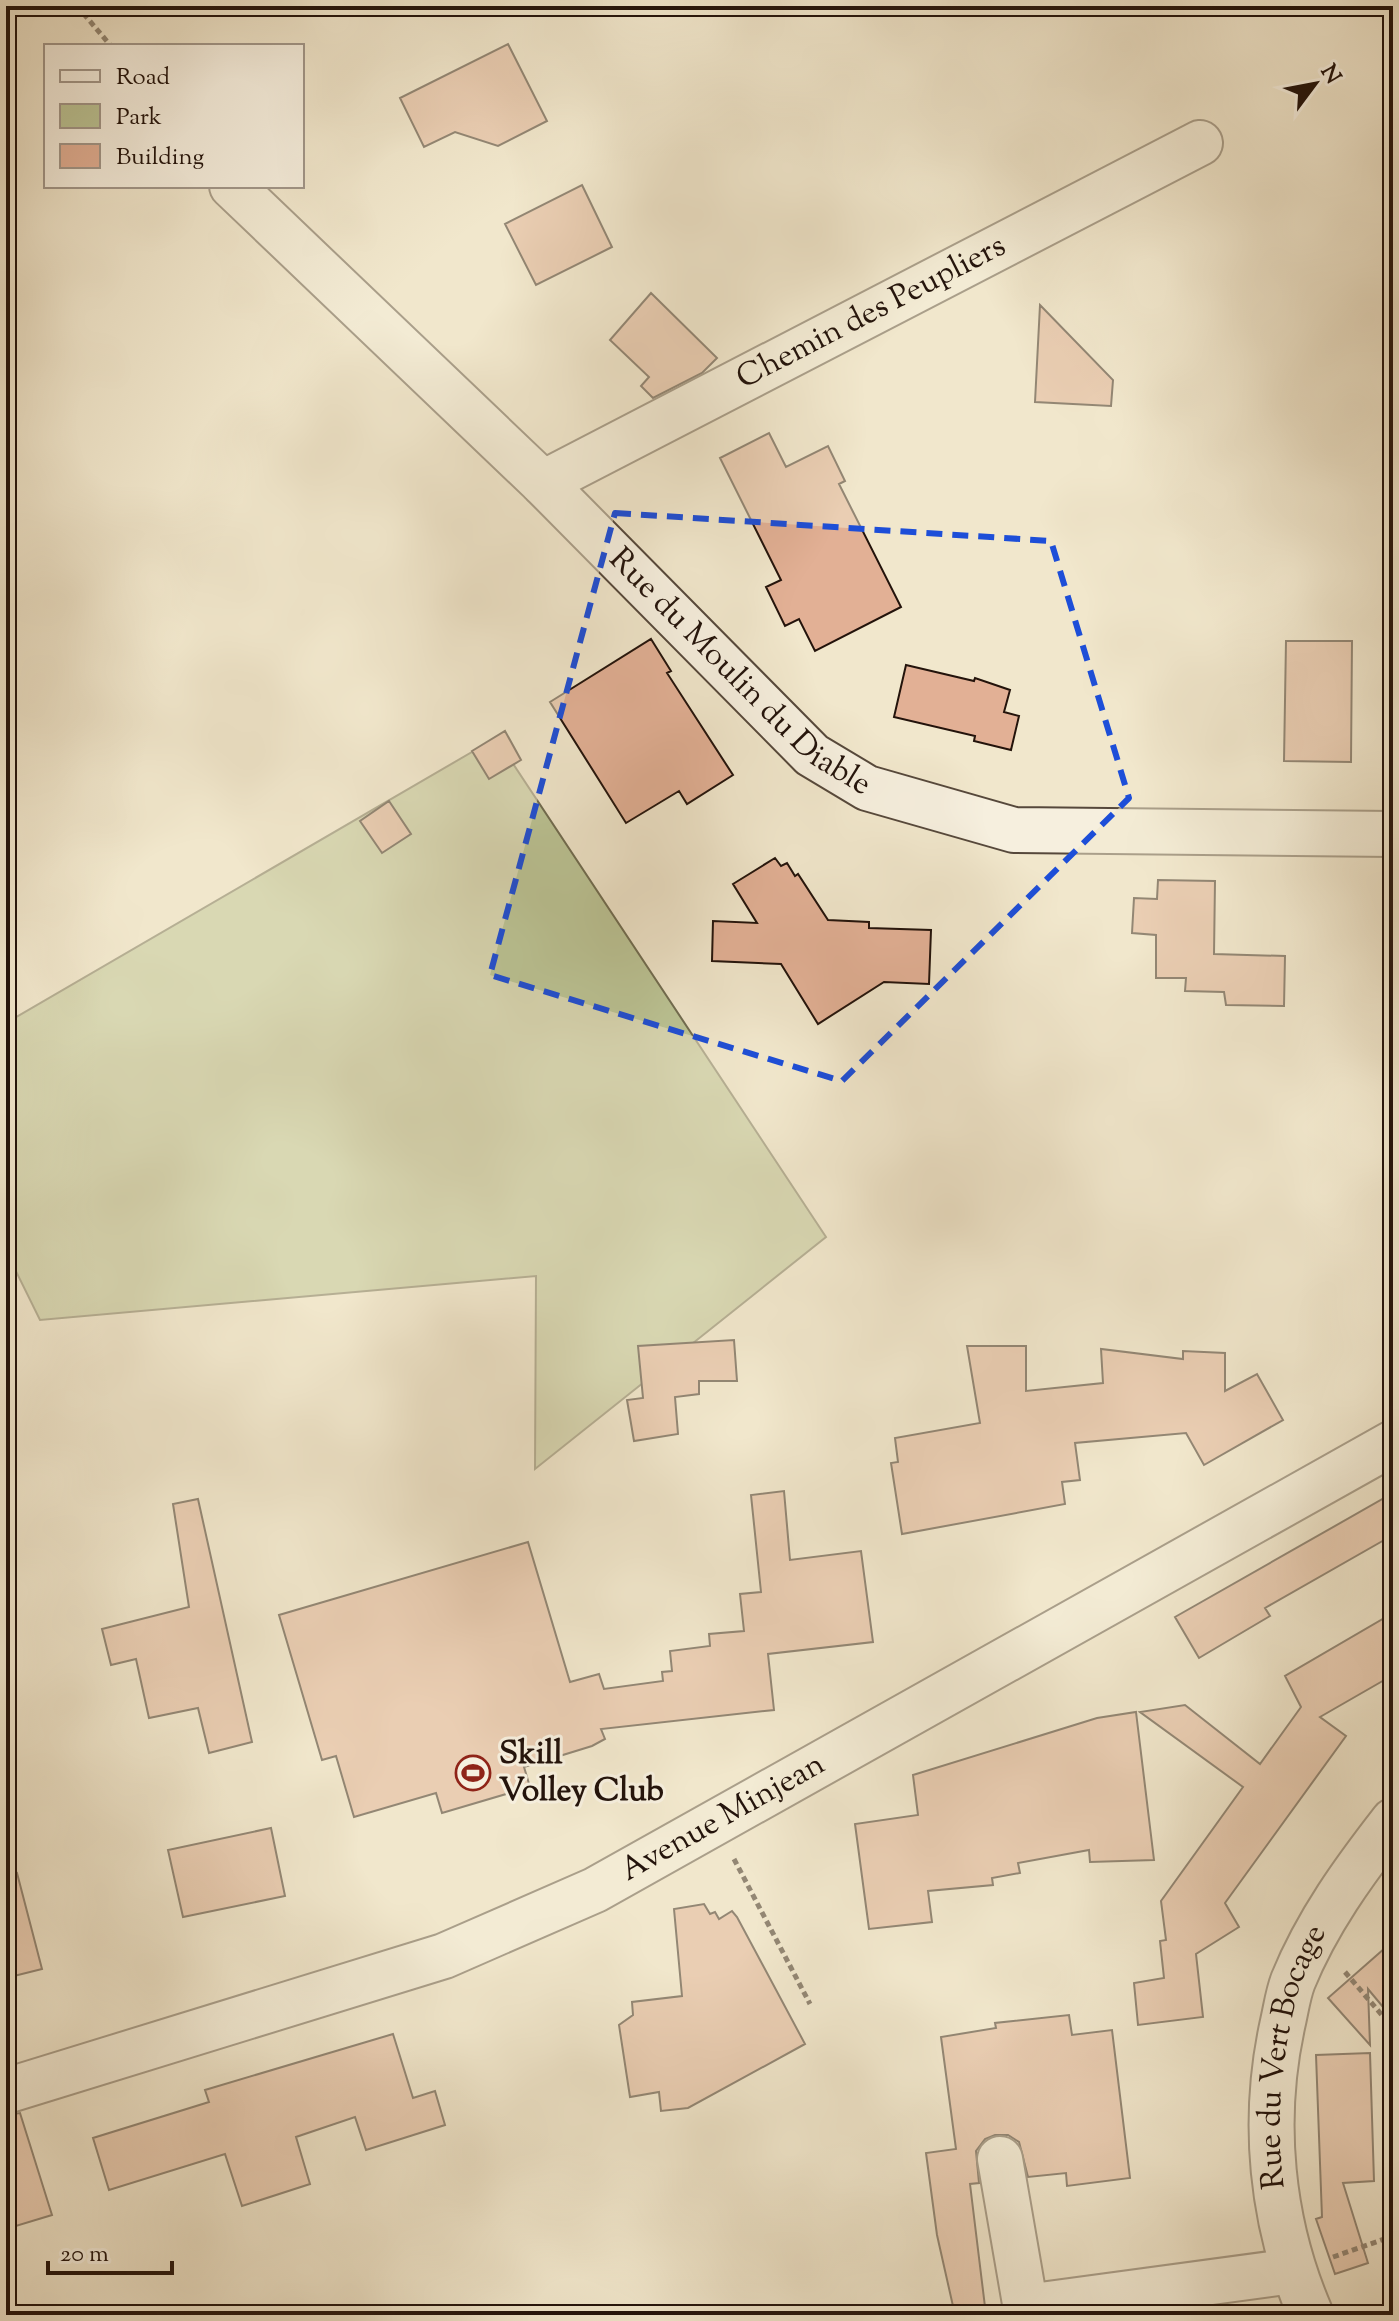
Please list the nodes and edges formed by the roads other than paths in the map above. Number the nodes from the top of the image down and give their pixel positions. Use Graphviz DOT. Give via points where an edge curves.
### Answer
graph roads {
  1 [pos="1200,143"];
  2 [pos="234,188"];
  3 [pos="543,483"];
  4 [pos="1393,834"];
  5 [pos="1393,1443"];
  6 [pos="1393,1821"];
  7 [pos="6,2091"];
  8 [pos="1000,2159"];
  9 [pos="1293,2271"];
  10 [pos="1027,2311"];
  11 [pos="1311,2315"];
  1 -- 3 [label="street, Chemin des Peupliers"];
  2 -- 3 [label="street, Rue du Moulin du Diable"];
  3 -- 4 [label="street, Rue du Moulin du Diable" via="812,755 867,788 1014,830"];
  5 -- 7 [label="street, Avenue Minjean" via="595,1890 444,1956"];
  6 -- 9 [label="street, Rue du Vert Bocage" via="1340,1890 1292,1982 1272,2072 1272,2171"];
  8 -- 10 [label="street"];
  9 -- 10 [label="street"];
  9 -- 11 [label="street, Rue du Vert Bocage"];
}
